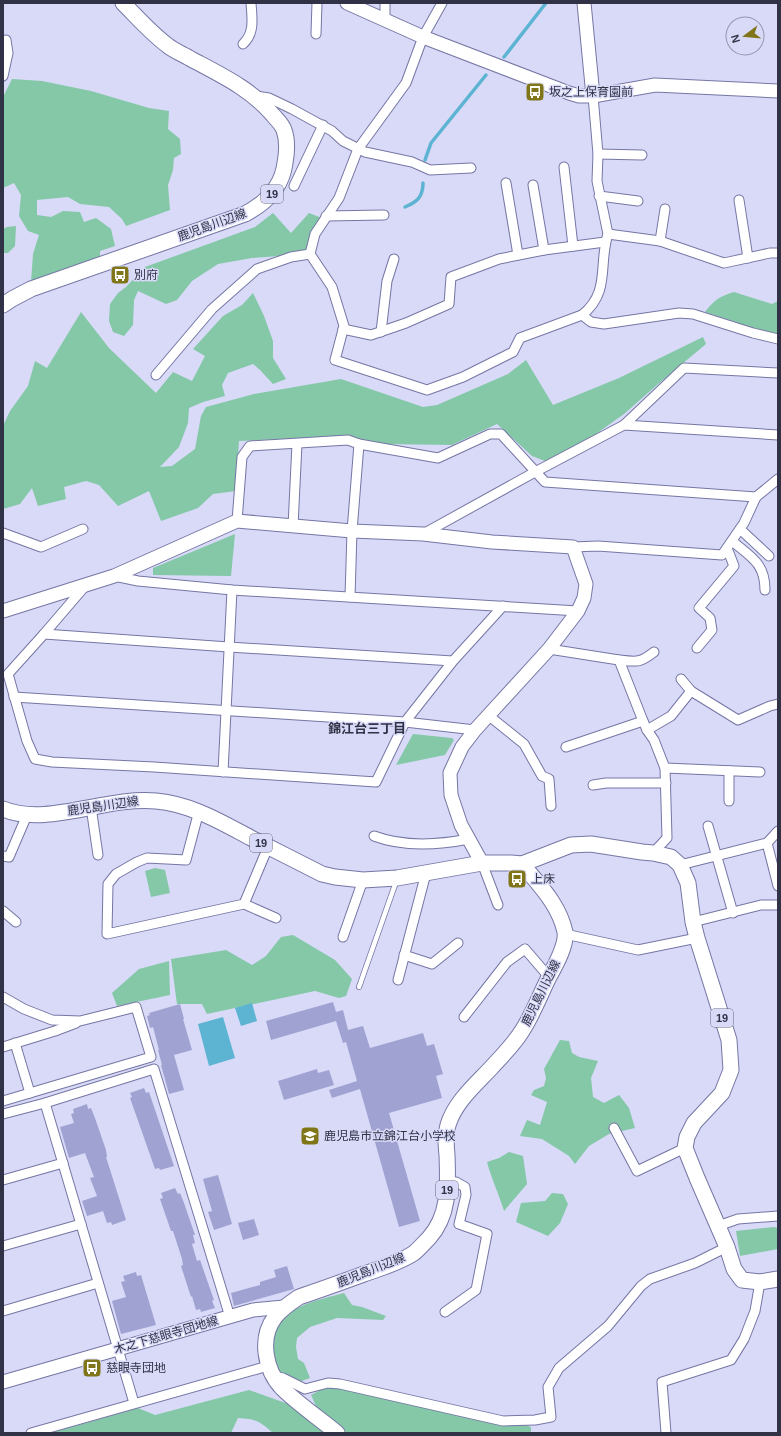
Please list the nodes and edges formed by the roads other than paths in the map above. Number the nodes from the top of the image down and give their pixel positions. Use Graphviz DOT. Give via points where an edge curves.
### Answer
graph roads {
  1 [pos="123,3"];
  2 [pos="252,3"];
  3 [pos="317,3"];
  4 [pos="347,3"];
  5 [pos="385,3"];
  6 [pos="442,3"];
  7 [pos="584,3"];
  8 [pos="385,20"];
  9 [pos="316,34"];
  10 [pos="424,37"];
  11 [pos="3,41"];
  12 [pos="243,44"];
  13 [pos="3,76"];
  14 [pos="778,91"];
  15 [pos="254,96"];
  16 [pos="593,96"];
  17 [pos="323,126"];
  18 [pos="358,149"];
  19 [pos="598,154"];
  20 [pos="642,155"];
  21 [pos="564,167"];
  22 [pos="471,168"];
  23 [pos="506,183"];
  24 [pos="534,185"];
  25 [pos="294,186"];
  26 [pos="599,196"];
  27 [pos="739,200"];
  28 [pos="638,201"];
  29 [pos="509,203"];
  30 [pos="500,205"];
  31 [pos="665,209"];
  32 [pos="384,215"];
  33 [pos="326,216"];
  34 [pos="606,238"];
  35 [pos="660,241"];
  36 [pos="573,246"];
  37 [pos="544,250"];
  38 [pos="778,253"];
  39 [pos="310,254"];
  40 [pos="518,255"];
  41 [pos="748,258"];
  42 [pos="394,259"];
  43 [pos="3,305"];
  44 [pos="582,315"];
  45 [pos="343,329"];
  46 [pos="381,332"];
  47 [pos="778,339"];
  48 [pos="778,373"];
  49 [pos="156,375"];
  50 [pos="624,425"];
  51 [pos="778,434"];
  52 [pos="297,444"];
  53 [pos="359,444"];
  54 [pos="535,472"];
  55 [pos="778,479"];
  56 [pos="756,497"];
  57 [pos="237,520"];
  58 [pos="293,526"];
  59 [pos="83,529"];
  60 [pos="740,529"];
  61 [pos="352,531"];
  62 [pos="3,532"];
  63 [pos="423,534"];
  64 [pos="729,544"];
  65 [pos="573,547"];
  66 [pos="769,556"];
  67 [pos="114,576"];
  68 [pos="87,584"];
  69 [pos="232,590"];
  70 [pos="765,590"];
  71 [pos="350,597"];
  72 [pos="503,606"];
  73 [pos="3,611"];
  74 [pos="578,611"];
  75 [pos="44,634"];
  76 [pos="229,647"];
  77 [pos="697,648"];
  78 [pos="549,649"];
  79 [pos="654,652"];
  80 [pos="619,660"];
  81 [pos="452,661"];
  82 [pos="681,679"];
  83 [pos="691,691"];
  84 [pos="14,697"];
  85 [pos="778,704"];
  86 [pos="225,711"];
  87 [pos="488,715"];
  88 [pos="405,722"];
  89 [pos="645,726"];
  90 [pos="475,730"];
  91 [pos="566,747"];
  92 [pos="665,768"];
  93 [pos="730,770"];
  94 [pos="223,772"];
  95 [pos="760,772"];
  96 [pos="666,783"];
  97 [pos="593,785"];
  98 [pos="729,801"];
  99 [pos="551,806"];
  100 [pos="91,807"];
  101 [pos="3,810"];
  102 [pos="199,811"];
  103 [pos="27,815"];
  104 [pos="708,826"];
  105 [pos="778,831"];
  106 [pos="374,836"];
  107 [pos="469,839"];
  108 [pos="767,843"];
  109 [pos="268,847"];
  110 [pos="653,853"];
  111 [pos="98,855"];
  112 [pos="3,856"];
  113 [pos="717,856"];
  114 [pos="482,863"];
  115 [pos="522,864"];
  116 [pos="680,865"];
  117 [pos="426,873"];
  118 [pos="397,878"];
  119 [pos="362,880"];
  120 [pos="778,886"];
  121 [pos="244,904"];
  122 [pos="498,905"];
  123 [pos="778,905"];
  124 [pos="3,911"];
  125 [pos="733,913"];
  126 [pos="276,918"];
  127 [pos="16,922"];
  128 [pos="693,922"];
  129 [pos="565,934"];
  130 [pos="343,937"];
  131 [pos="697,938"];
  132 [pos="458,943"];
  133 [pos="404,955"];
  134 [pos="549,977"];
  135 [pos="398,980"];
  136 [pos="359,987"];
  137 [pos="3,997"];
  138 [pos="464,1017"];
  139 [pos="80,1021"];
  140 [pos="15,1043"];
  141 [pos="3,1047"];
  142 [pos="30,1093"];
  143 [pos="3,1101"];
  144 [pos="45,1102"];
  145 [pos="3,1114"];
  146 [pos="614,1128"];
  147 [pos="685,1148"];
  148 [pos="62,1163"];
  149 [pos="3,1180"];
  150 [pos="448,1181"];
  151 [pos="778,1216"];
  152 [pos="81,1224"];
  153 [pos="718,1226"];
  154 [pos="3,1246"];
  155 [pos="727,1247"];
  156 [pos="778,1279"];
  157 [pos="760,1282"];
  158 [pos="98,1283"];
  159 [pos="284,1307"];
  160 [pos="3,1311"];
  161 [pos="445,1312"];
  162 [pos="230,1317"];
  163 [pos="118,1349"];
  164 [pos="271,1371"];
  165 [pos="3,1382"];
  166 [pos="134,1403"];
  167 [pos="31,1433"];
  168 [pos="337,1433"];
  169 [pos="666,1433"];
  1 -- 15 [label="main road, 鹿児島川辺線 / 19" via="168,46 229,79"];
  2 -- 12 [label="street" via="252,30 249,39"];
  3 -- 9 [label="street"];
  4 -- 8 [label="street"];
  5 -- 8 [label="street"];
  6 -- 10 [label="street"];
  7 -- 16 [label="street"];
  8 -- 10 [label="street"];
  10 -- 16 [label="street" via="569,93"];
  10 -- 18 [label="street" via="406,83"];
  11 -- 13 [label="street" via="6,40 8,53"];
  14 -- 16 [label="street" via="655,85"];
  15 -- 17 [label="street" via="269,98"];
  15 -- 43 [label="main road, 鹿児島川辺線 / 19" via="264,103 279,122 287,143 281,179 263,203 236,217 31,289"];
  16 -- 19 [label="street"];
  17 -- 18 [label="street"];
  17 -- 25 [label="street"];
  18 -- 22 [label="street" via="412,162 430,170"];
  18 -- 33 [label="street" via="339,198"];
  19 -- 20 [label="street"];
  19 -- 26 [label="street"];
  21 -- 36 [label="street"];
  23 -- 29 [label="street"];
  24 -- 37 [label="street"];
  26 -- 28 [label="street"];
  26 -- 34 [label="street"];
  27 -- 41 [label="street"];
  29 -- 30 [label="street"];
  29 -- 40 [label="street"];
  31 -- 35 [label="street"];
  32 -- 33 [label="street"];
  33 -- 39 [label="street" via="315,234"];
  34 -- 35 [label="street"];
  34 -- 36 [label="street"];
  34 -- 44 [label="street" via="602,286 590,309"];
  35 -- 41 [label="street" via="724,263"];
  36 -- 37 [label="street"];
  37 -- 40 [label="street"];
  38 -- 41 [label="street"];
  39 -- 45 [label="street" via="332,287"];
  39 -- 49 [label="street" via="291,257 257,270 212,309"];
  40 -- 46 [label="street" via="451,277 449,304 406,324"];
  42 -- 46 [label="street" via="386,281"];
  44 -- 45 [label="street" via="520,338 513,352 462,377 427,390 335,360"];
  44 -- 47 [label="street" via="591,322 604,324 679,313 693,314"];
  45 -- 46 [label="street" via="371,335"];
  48 -- 50 [label="street" via="684,368"];
  50 -- 51 [label="street"];
  50 -- 54 [label="street"];
  52 -- 53 [label="street" via="348,440"];
  52 -- 57 [label="street" via="250,446 242,456"];
  52 -- 58 [label="street"];
  53 -- 54 [label="street" via="438,458 490,434 501,434"];
  53 -- 61 [label="street"];
  54 -- 56 [label="street" via="545,482"];
  54 -- 63 [label="street"];
  55 -- 56 [label="street"];
  56 -- 60 [label="street"];
  57 -- 58 [label="street"];
  57 -- 67 [label="street"];
  58 -- 61 [label="street"];
  59 -- 62 [label="street" via="41,547"];
  60 -- 64 [label="street"];
  60 -- 66 [label="street"];
  61 -- 63 [label="street"];
  61 -- 71 [label="street"];
  63 -- 65 [label="street" via="492,542"];
  64 -- 65 [label="street" via="722,555 598,546"];
  64 -- 70 [label="street" via="755,561 762,570"];
  64 -- 77 [label="street" via="734,566 699,608 710,618 712,630"];
  65 -- 74 [label="street" via="586,584 584,598"];
  67 -- 68 [label="street"];
  67 -- 69 [label="street" via="138,581"];
  68 -- 73 [label="street"];
  68 -- 75 [label="street"];
  69 -- 71 [label="street"];
  69 -- 76 [label="street"];
  71 -- 72 [label="street"];
  72 -- 74 [label="street"];
  72 -- 81 [label="street"];
  74 -- 78 [label="street"];
  75 -- 76 [label="street"];
  75 -- 84 [label="street" via="8,674"];
  76 -- 81 [label="street"];
  76 -- 86 [label="street"];
  78 -- 80 [label="street"];
  78 -- 87 [label="street"];
  79 -- 80 [label="street" via="644,660"];
  80 -- 89 [label="street"];
  81 -- 88 [label="street"];
  82 -- 83 [label="street"];
  83 -- 85 [label="street" via="738,720"];
  83 -- 89 [label="street" via="671,716"];
  84 -- 86 [label="street"];
  84 -- 94 [label="street" via="35,759"];
  86 -- 88 [label="street"];
  86 -- 94 [label="street"];
  87 -- 90 [label="street"];
  87 -- 99 [label="street" via="524,744 542,776 549,779"];
  88 -- 90 [label="street"];
  88 -- 94 [label="street" via="376,782"];
  89 -- 91 [label="street"];
  89 -- 92 [label="street" via="654,740"];
  90 -- 107 [label="street" via="462,747 450,773 451,795 461,825"];
  92 -- 93 [label="street"];
  92 -- 96 [label="street"];
  93 -- 95 [label="street"];
  93 -- 98 [label="street"];
  96 -- 97 [label="street"];
  96 -- 110 [label="street" via="667,838"];
  100 -- 102 [label="main road, 鹿児島川辺線 / 19" via="144,800 178,804"];
  100 -- 103 [label="main road, 鹿児島川辺線 / 19"];
  100 -- 111 [label="street"];
  101 -- 103 [label="main road, 鹿児島川辺線 / 19"];
  102 -- 109 [label="main road, 鹿児島川辺線 / 19"];
  102 -- 121 [label="street" via="186,860 147,858 116,874 108,884 108,934"];
  103 -- 112 [label="street" via="10,857"];
  104 -- 113 [label="street"];
  105 -- 108 [label="street"];
  106 -- 107 [label="street" via="398,843 450,843"];
  107 -- 114 [label="street"];
  108 -- 113 [label="street"];
  108 -- 120 [label="street"];
  109 -- 119 [label="main road, 鹿児島川辺線 / 19" via="322,874"];
  109 -- 121 [label="street"];
  110 -- 115 [label="main road, 鹿児島川辺線 / 19" via="591,844 571,845"];
  110 -- 116 [label="main road, 鹿児島川辺線 / 19" via="671,857"];
  113 -- 116 [label="street"];
  113 -- 125 [label="street"];
  114 -- 115 [label="main road, 鹿児島川辺線 / 19"];
  114 -- 117 [label="main road, 鹿児島川辺線 / 19"];
  114 -- 122 [label="street"];
  115 -- 129 [label="main road, 鹿児島川辺線 / 19" via="559,912"];
  116 -- 128 [label="main road, 19" via="688,883"];
  117 -- 118 [label="main road, 鹿児島川辺線 / 19"];
  117 -- 133 [label="street"];
  118 -- 119 [label="main road, 鹿児島川辺線 / 19"];
  118 -- 136 [label="lane"];
  119 -- 130 [label="street"];
  121 -- 126 [label="street"];
  123 -- 125 [label="street" via="761,905"];
  124 -- 127 [label="street"];
  125 -- 128 [label="street"];
  128 -- 131 [label="main road, 19"];
  129 -- 131 [label="street" via="638,950"];
  129 -- 134 [label="main road, 鹿児島川辺線 / 19" via="562,949"];
  131 -- 147 [label="main road, 19" via="729,1040 731,1070 722,1093 694,1122"];
  132 -- 133 [label="street" via="432,964"];
  133 -- 135 [label="street"];
  134 -- 138 [label="street" via="525,948 507,962"];
  134 -- 150 [label="main road, 鹿児島川辺線 / 19" via="522,1032 464,1097 451,1116 446,1137"];
  137 -- 139 [label="street" via="52,1020"];
  139 -- 140 [label="street"];
  139 -- 142 [label="street" via="136,1007 151,1057"];
  140 -- 141 [label="street"];
  140 -- 142 [label="street"];
  142 -- 143 [label="street"];
  144 -- 145 [label="street"];
  144 -- 148 [label="street"];
  144 -- 162 [label="street" via="154,1069"];
  146 -- 147 [label="street" via="637,1171"];
  147 -- 153 [label="main road"];
  148 -- 149 [label="street"];
  148 -- 152 [label="street"];
  150 -- 159 [label="main road, 鹿児島川辺線 / 19" via="446,1203 439,1224 415,1252 381,1268 299,1298"];
  150 -- 161 [label="street" via="466,1187 459,1224 487,1234 476,1290"];
  151 -- 153 [label="street" via="738,1219"];
  152 -- 154 [label="street"];
  152 -- 158 [label="street"];
  153 -- 155 [label="main road"];
  155 -- 157 [label="main road" via="734,1269 742,1280"];
  155 -- 164 [label="street" via="695,1263 650,1279 641,1286 608,1326 560,1368 548,1388 551,1417 502,1421 340,1384 328,1383 305,1389"];
  156 -- 157 [label="main road"];
  157 -- 169 [label="street" via="755,1311 731,1360 662,1382"];
  158 -- 160 [label="street"];
  158 -- 163 [label="street"];
  159 -- 162 [label="street, 木之下慈眼寺団地線" via="253,1310"];
  159 -- 164 [label="main road, 鹿児島川辺線 / 19" via="274,1318 268,1332 265,1347"];
  162 -- 163 [label="street, 木之下慈眼寺団地線"];
  163 -- 165 [label="street, 木之下慈眼寺団地線"];
  163 -- 166 [label="street"];
  164 -- 166 [label="street"];
  164 -- 168 [label="main road" via="282,1387"];
  166 -- 167 [label="street"];
}
